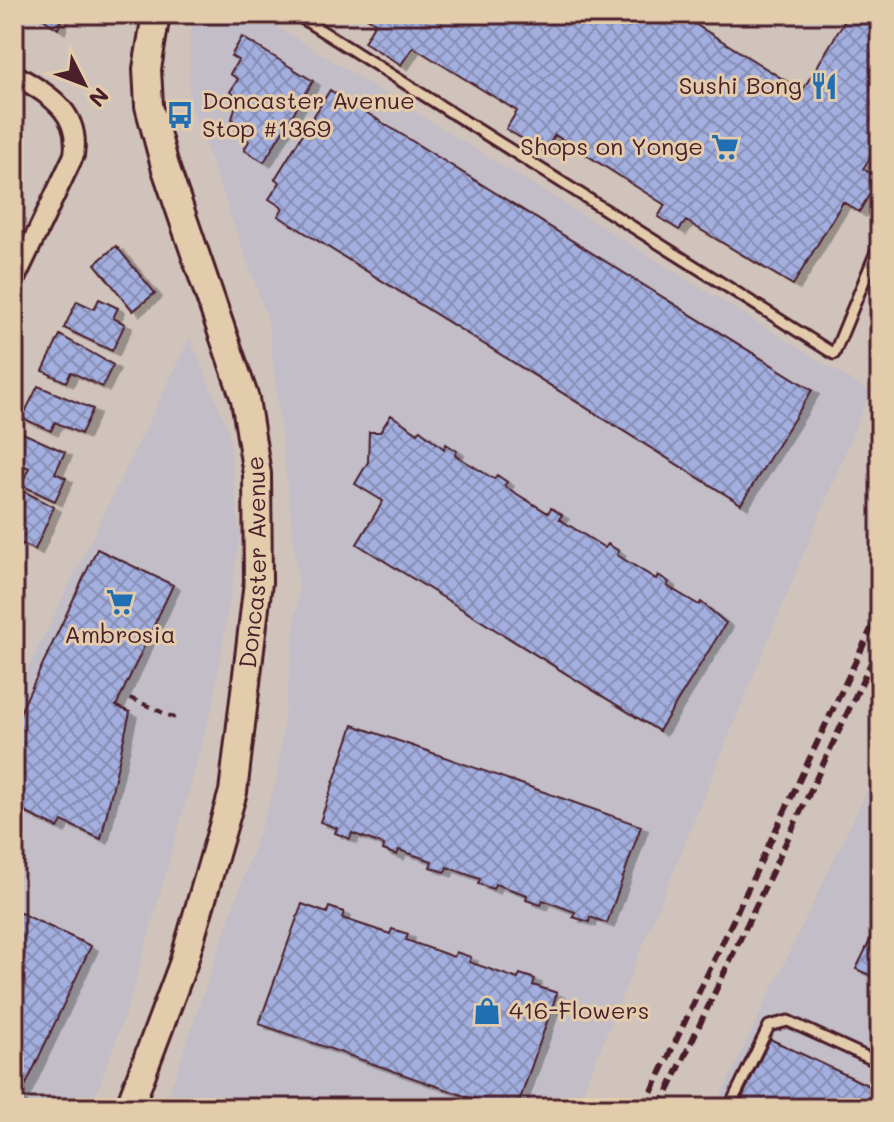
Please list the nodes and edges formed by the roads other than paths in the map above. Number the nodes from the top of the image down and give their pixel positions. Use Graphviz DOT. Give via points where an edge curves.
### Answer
graph roads {
  1 [pos="156,14"];
  2 [pos="295,14"];
  3 [pos="14,74"];
  4 [pos="880,242"];
  5 [pos="14,281"];
  6 [pos="880,1063"];
  7 [pos="129,1108"];
  8 [pos="729,1108"];
  1 -- 7 [label="street, Doncaster Avenue" via="147,69 149,106 245,399 257,474 258,569 233,792 183,964"];
  2 -- 4 [label="lane" via="834,354"];
  3 -- 5 [label="street" via="61,105 76,138 74,155"];
  6 -- 8 [label="lane" via="788,1021 769,1026"];
}
